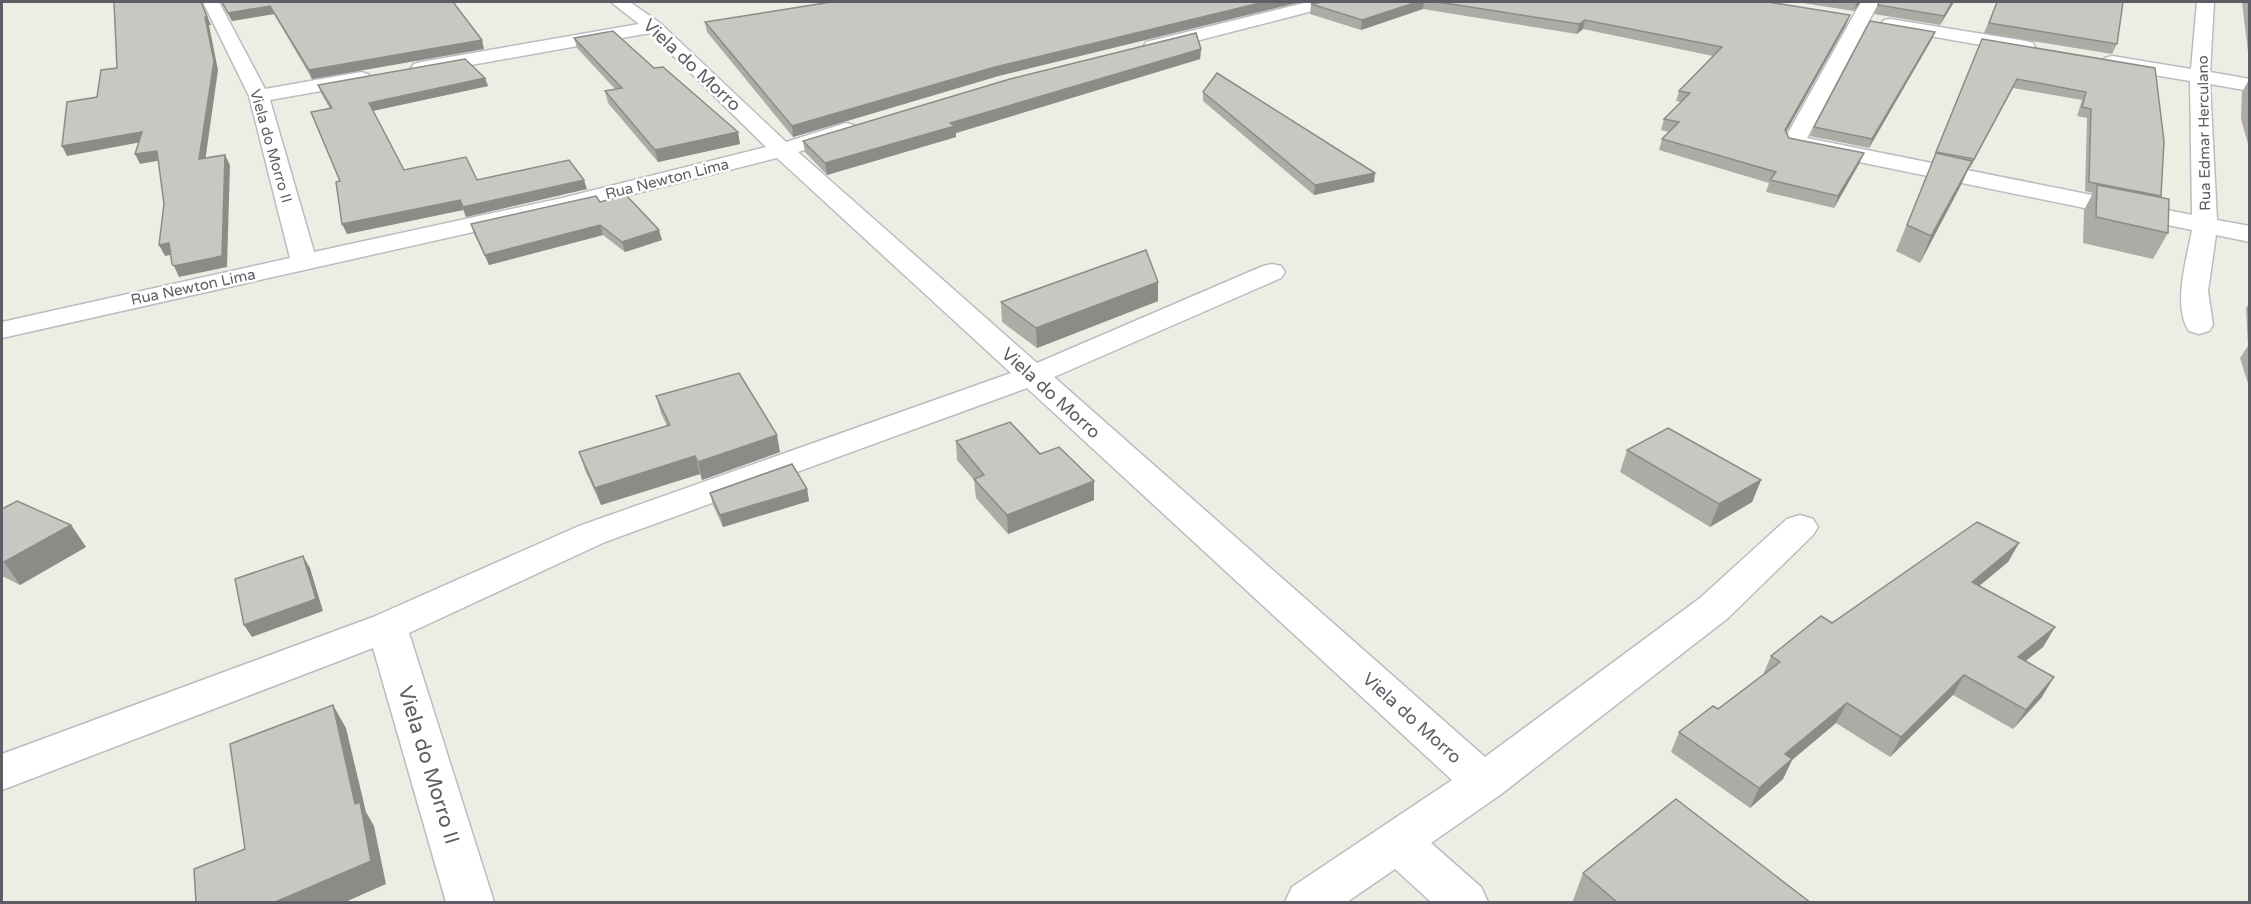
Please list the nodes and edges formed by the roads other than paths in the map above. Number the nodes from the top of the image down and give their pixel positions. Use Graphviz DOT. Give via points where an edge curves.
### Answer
graph roads {
  1 [pos="211,2"];
  2 [pos="620,2"];
  3 [pos="1326,2"];
  4 [pos="2206,2"];
  5 [pos="1866,10"];
  6 [pos="1838,15"];
  7 [pos="654,27"];
  8 [pos="2048,51"];
  9 [pos="1130,52"];
  10 [pos="2095,59"];
  11 [pos="399,72"];
  12 [pos="376,76"];
  13 [pos="2200,77"];
  14 [pos="2250,85"];
  15 [pos="259,96"];
  16 [pos="859,126"];
  17 [pos="782,150"];
  18 [pos="2205,225"];
  19 [pos="2250,234"];
  20 [pos="304,263"];
  21 [pos="1272,272"];
  22 [pos="2199,325"];
  23 [pos="2,330"];
  24 [pos="1032,376"];
  25 [pos="1800,527"];
  26 [pos="387,627"];
  27 [pos="2,772"];
  28 [pos="1484,782"];
  29 [pos="1397,842"];
  30 [pos="470,903"];
  31 [pos="1309,903"];
  32 [pos="1464,903"];
  1 -- 15 [label="street, Viela do Morro II"];
  2 -- 7 [label="street, Viela do Morro"];
  3 -- 9 [label="street"];
  4 -- 13 [label="street, Rua Edmar Herculano"];
  5 -- 6 [label="street"];
  5 -- 8 [label="street"];
  5 -- 18 [label="street" via="1794,142"];
  7 -- 11 [label="street"];
  7 -- 17 [label="street, Viela do Morro"];
  10 -- 13 [label="street"];
  12 -- 15 [label="street"];
  13 -- 14 [label="street"];
  13 -- 18 [label="street, Rua Edmar Herculano"];
  15 -- 20 [label="street, Viela do Morro II"];
  16 -- 17 [label="street, Rua Newton Lima"];
  17 -- 20 [label="street, Rua Newton Lima"];
  17 -- 24 [label="street, Viela do Morro"];
  18 -- 19 [label="street"];
  18 -- 22 [label="street, Rua Edmar Herculano" via="2194,291"];
  20 -- 23 [label="street, Rua Newton Lima"];
  21 -- 24 [label="street"];
  24 -- 26 [label="street" via="592,534"];
  24 -- 28 [label="street, Viela do Morro"];
  25 -- 28 [label="street" via="1714,608"];
  26 -- 27 [label="street"];
  26 -- 30 [label="street, Viela do Morro II"];
  28 -- 29 [label="street"];
  29 -- 31 [label="street"];
  29 -- 32 [label="street"];
}
